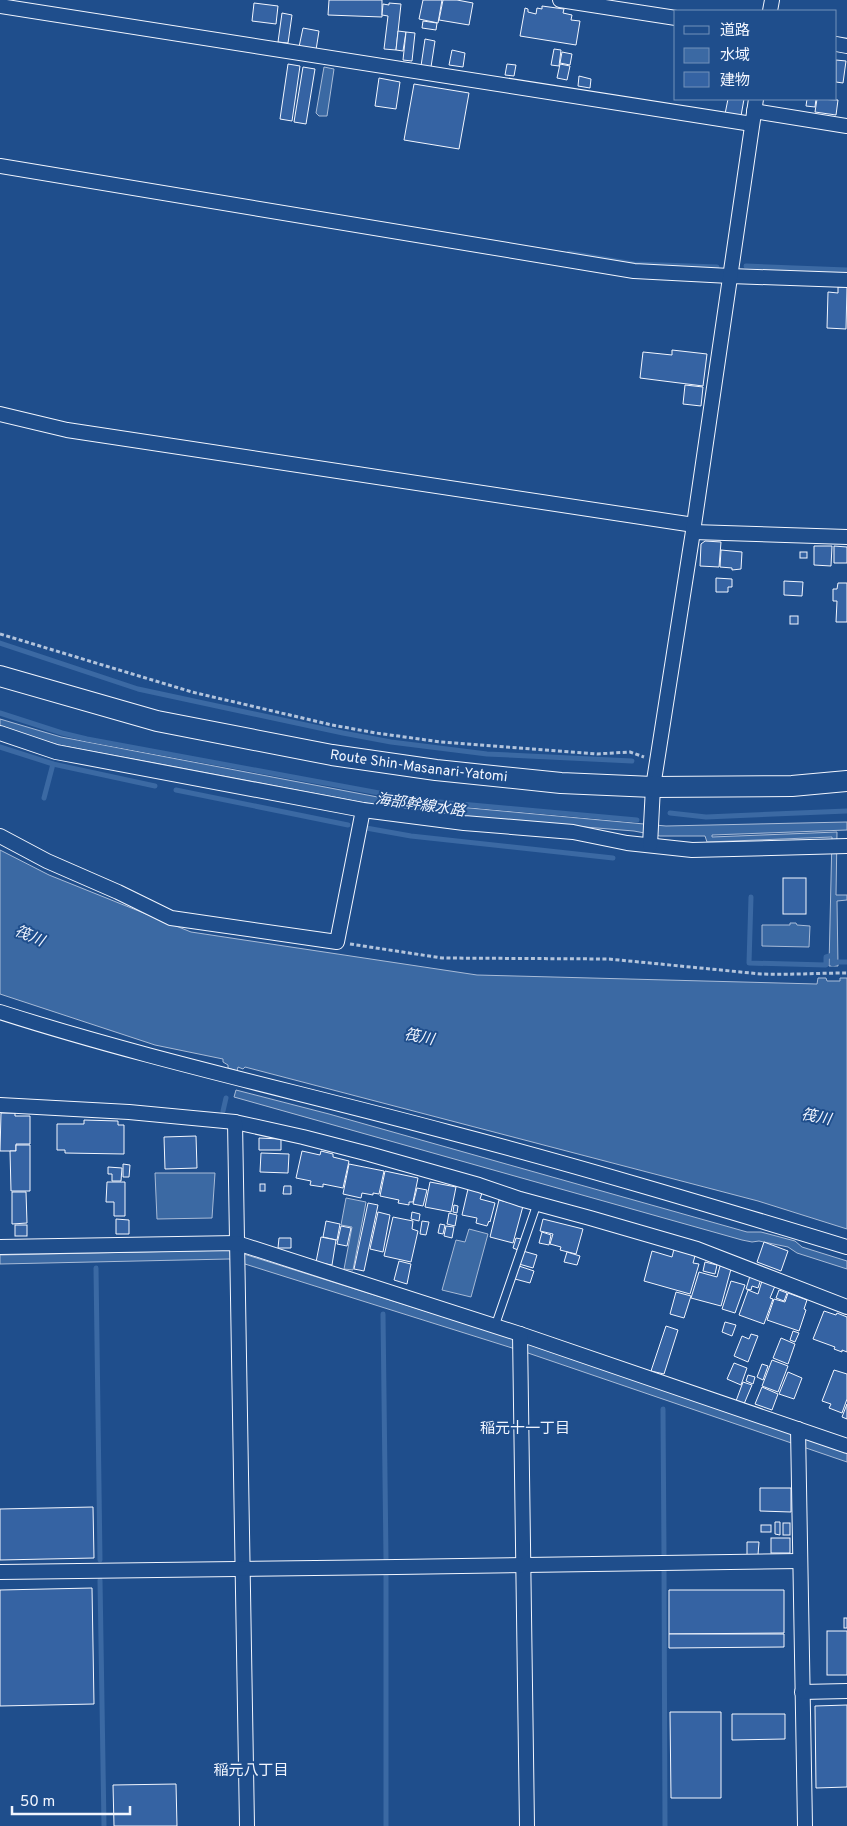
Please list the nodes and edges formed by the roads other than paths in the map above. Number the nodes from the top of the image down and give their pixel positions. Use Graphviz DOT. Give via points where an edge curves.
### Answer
graph roads {
  1 [pos="560,0"];
  2 [pos="0,6"];
  3 [pos="674,18"];
  4 [pos="674,100"];
  5 [pos="675,100"];
  6 [pos="754,111"];
  7 [pos="847,126"];
  8 [pos="0,166"];
  9 [pos="730,276"];
  10 [pos="847,280"];
  11 [pos="0,414"];
  12 [pos="694,529"];
  13 [pos="847,537"];
  14 [pos="0,676"];
  15 [pos="0,733"];
  16 [pos="847,781"];
  17 [pos="653,787"];
  18 [pos="363,810"];
  19 [pos="0,836"];
  20 [pos="650,836"];
  21 [pos="839,846"];
  22 [pos="0,1012"];
  23 [pos="0,1105"];
  24 [pos="235,1122"];
  25 [pos="537,1204"];
  26 [pos="0,1247"];
  27 [pos="847,1247"];
  28 [pos="237,1252"];
  29 [pos="847,1307"];
  30 [pos="495,1326"];
  31 [pos="520,1335"];
  32 [pos="799,1437"];
  33 [pos="847,1446"];
  34 [pos="800,1561"];
  35 [pos="523,1564"];
  36 [pos="243,1570"];
  37 [pos="0,1572"];
  38 [pos="802,1692"];
  39 [pos="847,1692"];
  40 [pos="247,1826"];
  41 [pos="527,1826"];
  42 [pos="805,1826"];
  1 -- 3 [label="street"];
  2 -- 4 [label="street"];
  5 -- 6 [label="street"];
  6 -- 7 [label="street"];
  6 -- 9 [label="street"];
  8 -- 9 [label="street" via="634,271"];
  9 -- 10 [label="street"];
  9 -- 12 [label="street"];
  11 -- 12 [label="street" via="66,430"];
  12 -- 13 [label="street"];
  12 -- 17 [label="street"];
  14 -- 17 [label="main road, Route Shin-Masanari-Yatomi" via="158,721 332,756 560,783"];
  15 -- 18 [label="street" via="56,752"];
  16 -- 17 [label="main road, Route Shin-Masanari-Yatomi" via="792,786"];
  17 -- 20 [label="street"];
  18 -- 19 [label="street" via="337,942 171,918 46,862"];
  18 -- 20 [label="street" via="573,832 627,843"];
  20 -- 21 [label="street" via="692,850"];
  22 -- 27 [label="street" via="134,1052 450,1132"];
  23 -- 24 [label="street"];
  24 -- 25 [label="street" via="369,1154"];
  24 -- 28 [label="street"];
  25 -- 29 [label="street" via="697,1249"];
  25 -- 30 [label="lane"];
  26 -- 28 [label="street"];
  28 -- 30 [label="street"];
  28 -- 36 [label="street"];
  30 -- 31 [label="street"];
  31 -- 32 [label="street"];
  31 -- 35 [label="street"];
  32 -- 33 [label="street"];
  32 -- 34 [label="street"];
  34 -- 35 [label="street"];
  34 -- 38 [label="street"];
  35 -- 36 [label="street"];
  35 -- 41 [label="street"];
  36 -- 37 [label="street"];
  36 -- 40 [label="street"];
  38 -- 39 [label="street"];
  38 -- 42 [label="street"];
}
